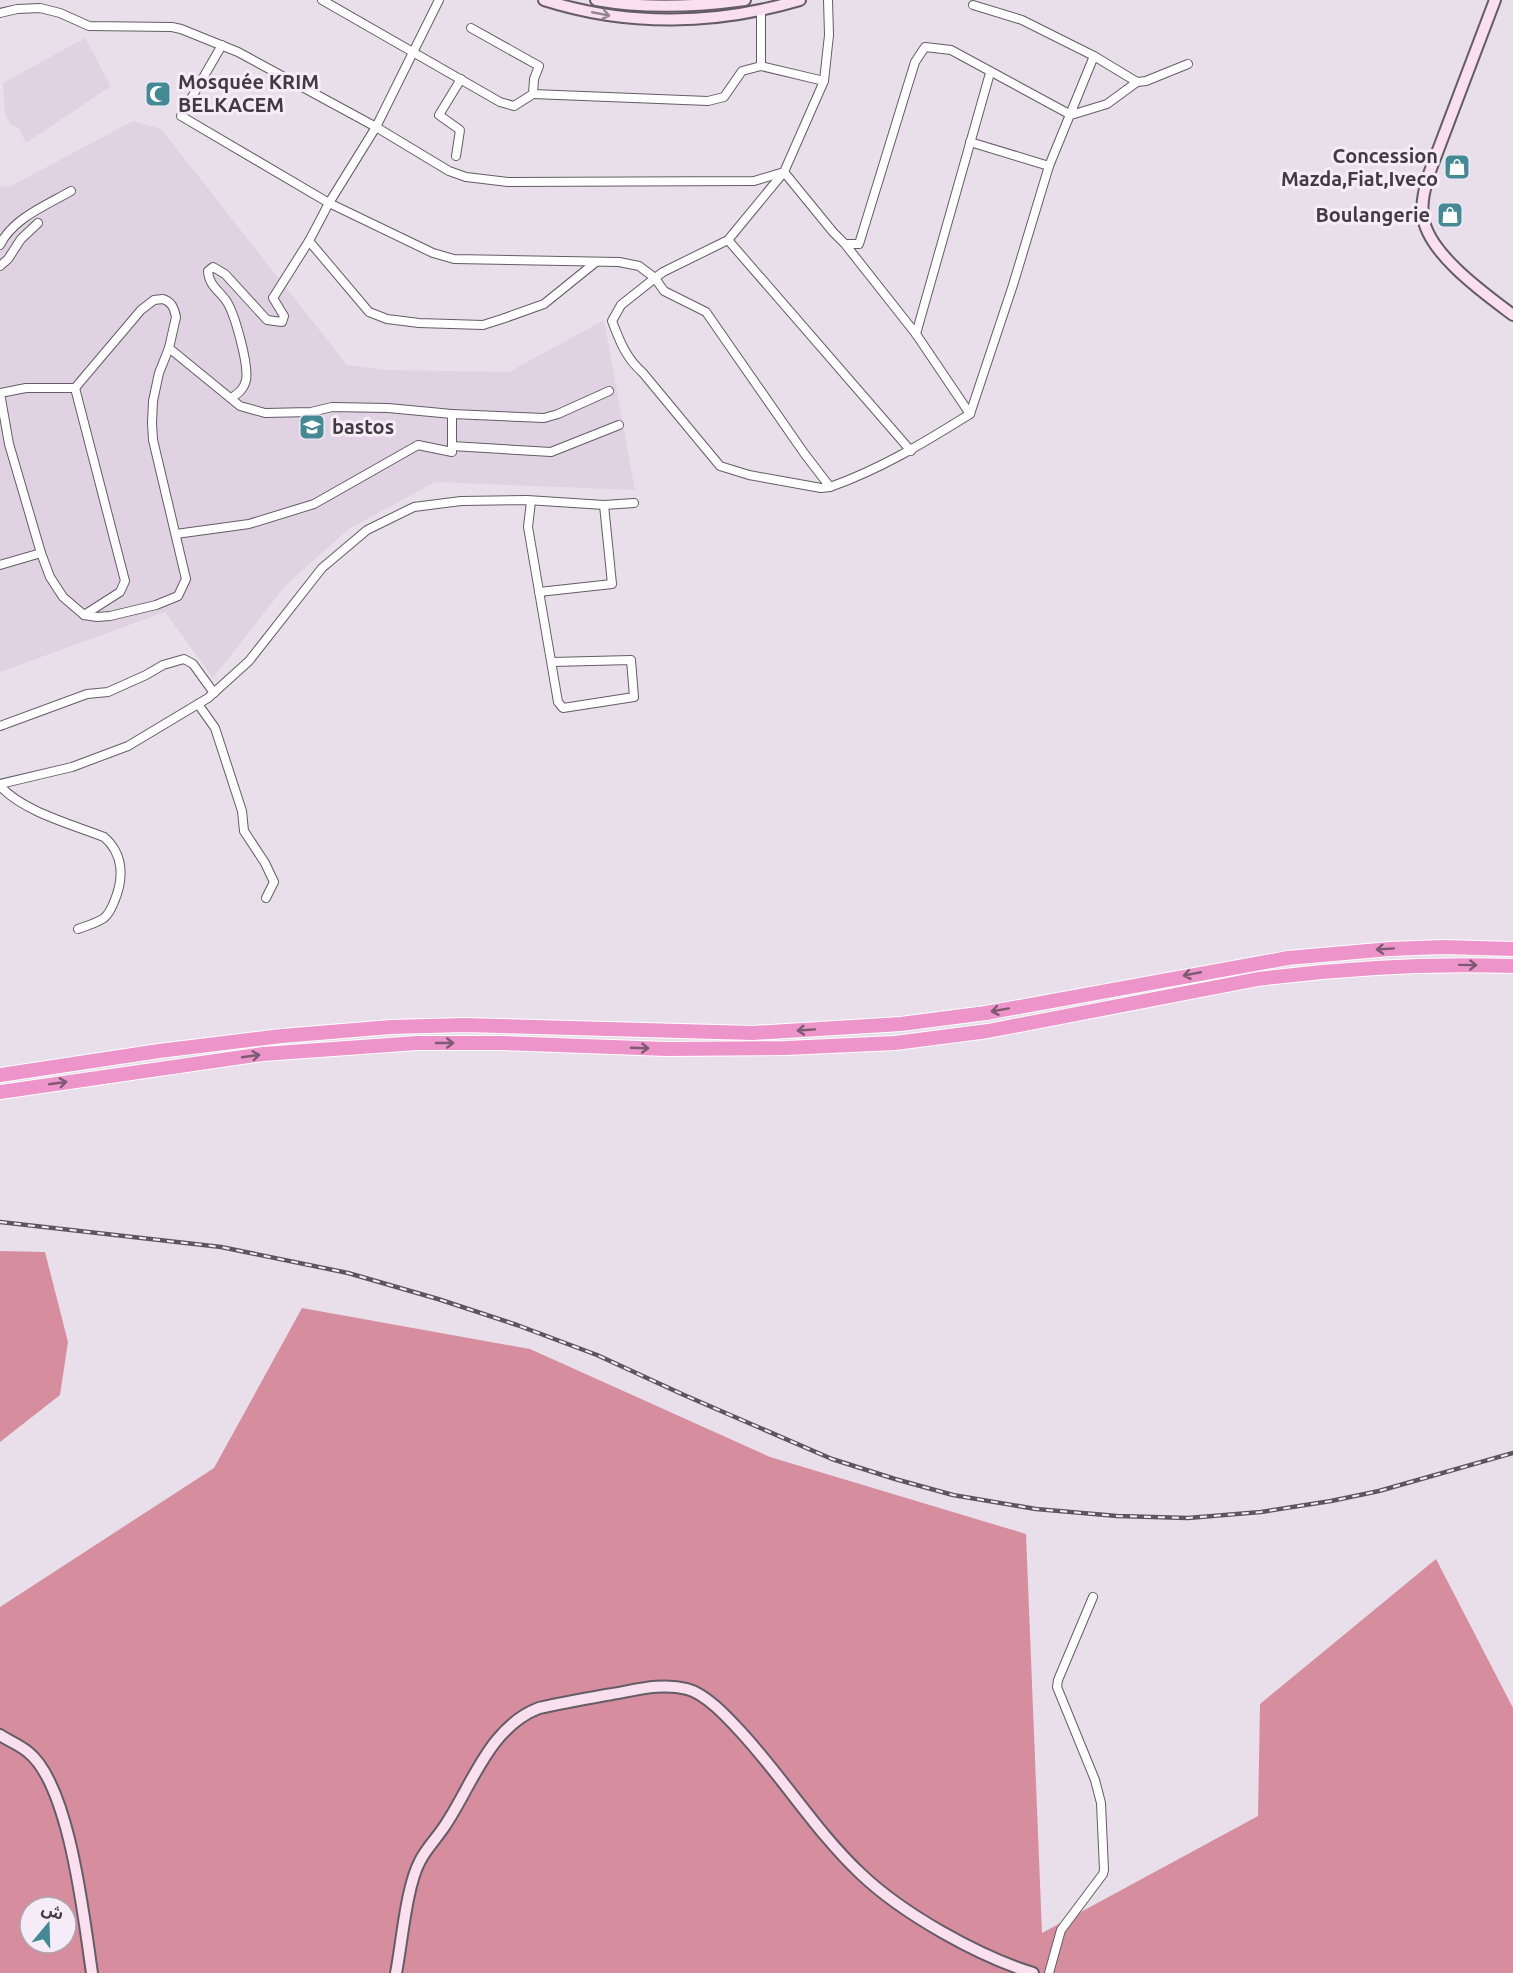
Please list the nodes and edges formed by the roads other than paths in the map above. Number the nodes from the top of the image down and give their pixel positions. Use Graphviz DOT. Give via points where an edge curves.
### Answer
graph roads {
  1 [pos="322,0"];
  2 [pos="439,0"];
  3 [pos="544,0"];
  4 [pos="596,0"];
  5 [pos="745,0"];
  6 [pos="800,0"];
  7 [pos="828,0"];
  8 [pos="1496,0"];
  9 [pos="973,4"];
  10 [pos="761,11"];
  11 [pos="0,13"];
  12 [pos="471,28"];
  13 [pos="222,45"];
  14 [pos="412,50"];
  15 [pos="1094,56"];
  16 [pos="1188,64"];
  17 [pos="761,66"];
  18 [pos="990,73"];
  19 [pos="461,79"];
  20 [pos="824,81"];
  21 [pos="1137,82"];
  22 [pos="533,94"];
  23 [pos="1071,114"];
  24 [pos="376,127"];
  25 [pos="970,141"];
  26 [pos="456,156"];
  27 [pos="1049,166"];
  28 [pos="784,172"];
  29 [pos="71,191"];
  30 [pos="329,203"];
  31 [pos="38,223"];
  32 [pos="728,240"];
  33 [pos="309,242"];
  34 [pos="845,244"];
  35 [pos="0,245"];
  36 [pos="596,262"];
  37 [pos="0,267"];
  38 [pos="655,278"];
  39 [pos="1513,315"];
  40 [pos="916,334"];
  41 [pos="169,348"];
  42 [pos="75,388"];
  43 [pos="609,391"];
  44 [pos="231,398"];
  45 [pos="452,414"];
  46 [pos="970,414"];
  47 [pos="619,425"];
  48 [pos="4,445"];
  49 [pos="452,446"];
  50 [pos="911,451"];
  51 [pos="830,488"];
  52 [pos="531,501"];
  53 [pos="634,502"];
  54 [pos="604,505"];
  55 [pos="176,534"];
  56 [pos="41,553"];
  57 [pos="0,565"];
  58 [pos="539,591"];
  59 [pos="84,615"];
  60 [pos="552,662"];
  61 [pos="214,693"];
  62 [pos="198,704"];
  63 [pos="0,726"];
  64 [pos="0,785"];
  65 [pos="266,898"];
  66 [pos="78,929"];
  67 [pos="1513,949"];
  68 [pos="1513,966"];
  69 [pos="0,1075"];
  70 [pos="0,1092"];
  71 [pos="1093,1597"];
  72 [pos="0,1735"];
  73 [pos="92,1973"];
  74 [pos="396,1973"];
  75 [pos="1034,1973"];
  76 [pos="1049,1973"];
  1 -- 14 [label="street"];
  2 -- 14 [label="street"];
  3 -- 10 [label="street, one-way" via="614,17 664,20"];
  4 -- 5 [label="street" via="656,7"];
  6 -- 10 [label="street"];
  7 -- 20 [label="street"];
  8 -- 39 [label="street" via="1429,174 1422,198 1423,217 1429,234 1447,259"];
  9 -- 15 [label="street" via="1022,20"];
  10 -- 17 [label="street"];
  11 -- 13 [label="street" via="40,8 89,26 172,27"];
  12 -- 22 [label="street" via="539,66"];
  13 -- 24 [label="street"];
  13 -- 30 [label="street" via="181,116"];
  14 -- 19 [label="street"];
  14 -- 24 [label="street"];
  15 -- 21 [label="street"];
  15 -- 23 [label="street"];
  16 -- 21 [label="street"];
  17 -- 20 [label="street"];
  17 -- 22 [label="street" via="742,71 724,97 708,101"];
  18 -- 23 [label="street"];
  18 -- 25 [label="street"];
  18 -- 34 [label="street" via="951,50 924,47 915,62 858,244"];
  19 -- 22 [label="street" via="508,105 514,106"];
  19 -- 26 [label="street" via="439,115 460,130"];
  20 -- 28 [label="street"];
  21 -- 23 [label="street" via="1107,104"];
  23 -- 27 [label="street"];
  24 -- 28 [label="street" via="449,171 484,180 754,181"];
  24 -- 30 [label="street"];
  25 -- 27 [label="street"];
  25 -- 40 [label="street"];
  27 -- 46 [label="street"];
  28 -- 32 [label="street"];
  28 -- 34 [label="street"];
  29 -- 35 [label="street" via="29,215"];
  30 -- 33 [label="street"];
  30 -- 36 [label="street" via="454,260"];
  31 -- 37 [label="street"];
  32 -- 38 [label="street"];
  32 -- 50 [label="street"];
  33 -- 36 [label="street" via="369,312 387,320 483,325 544,304"];
  33 -- 44 [label="street" via="273,298 284,316 282,322 267,320 225,274 213,267 208,271 208,280 228,303 244,354 246,379 242,391"];
  34 -- 40 [label="street"];
  36 -- 38 [label="street" via="639,266"];
  38 -- 51 [label="street" via="664,291 706,312"];
  38 -- 51 [label="street" via="621,305 612,321 631,362 720,466 749,475"];
  40 -- 46 [label="street"];
  41 -- 42 [label="street" via="176,317 173,306 164,299 154,300"];
  41 -- 44 [label="street"];
  41 -- 55 [label="street" via="159,373 152,423"];
  42 -- 48 [label="street" via="26,388 0,393"];
  42 -- 59 [label="street" via="125,581 120,592"];
  43 -- 45 [label="street" via="544,418"];
  44 -- 45 [label="street" via="240,406 265,413 311,412 332,407"];
  45 -- 49 [label="street"];
  46 -- 50 [label="street"];
  47 -- 49 [label="street" via="551,452"];
  48 -- 56 [label="street"];
  49 -- 55 [label="street" via="452,452 418,445 314,504 289,513 249,524"];
  50 -- 51 [label="street"];
  52 -- 54 [label="street"];
  52 -- 58 [label="street" via="528,527"];
  52 -- 61 [label="street" via="461,501 414,507 367,530 322,568 249,661"];
  53 -- 54 [label="street"];
  54 -- 58 [label="street" via="612,584"];
  55 -- 59 [label="street" via="186,579 178,596 110,616"];
  56 -- 57 [label="street"];
  56 -- 59 [label="street" via="55,587"];
  58 -- 60 [label="street"];
  60 -- 60 [label="street" via="558,702 563,708 634,697 631,660"];
  61 -- 62 [label="street"];
  61 -- 63 [label="street" via="193,664 184,659 108,692 87,694"];
  62 -- 64 [label="street" via="128,746 72,767"];
  62 -- 65 [label="street" via="215,728 242,811 244,831 274,882"];
  64 -- 66 [label="street" via="8,795 32,808 104,837 111,844 119,860 121,886 104,918"];
  67 -- 69 [label="highway, one-way" via="1390,949 1288,958 986,1013 901,1024 753,1033 483,1025 391,1028 282,1036"];
  70 -- 68 [label="highway, one-way" via="263,1054 417,1043 667,1049 895,1044 1003,1028 1258,979 1363,967"];
  71 -- 76 [label="street" via="1057,1687 1099,1795 1104,1870 1061,1930"];
  72 -- 73 [label="street" via="29,1752 50,1781 75,1859"];
  74 -- 75 [label="street" via="419,1861 504,1731 539,1708 653,1686 688,1689 714,1705 765,1759 860,1874 895,1902 946,1934"];
}
